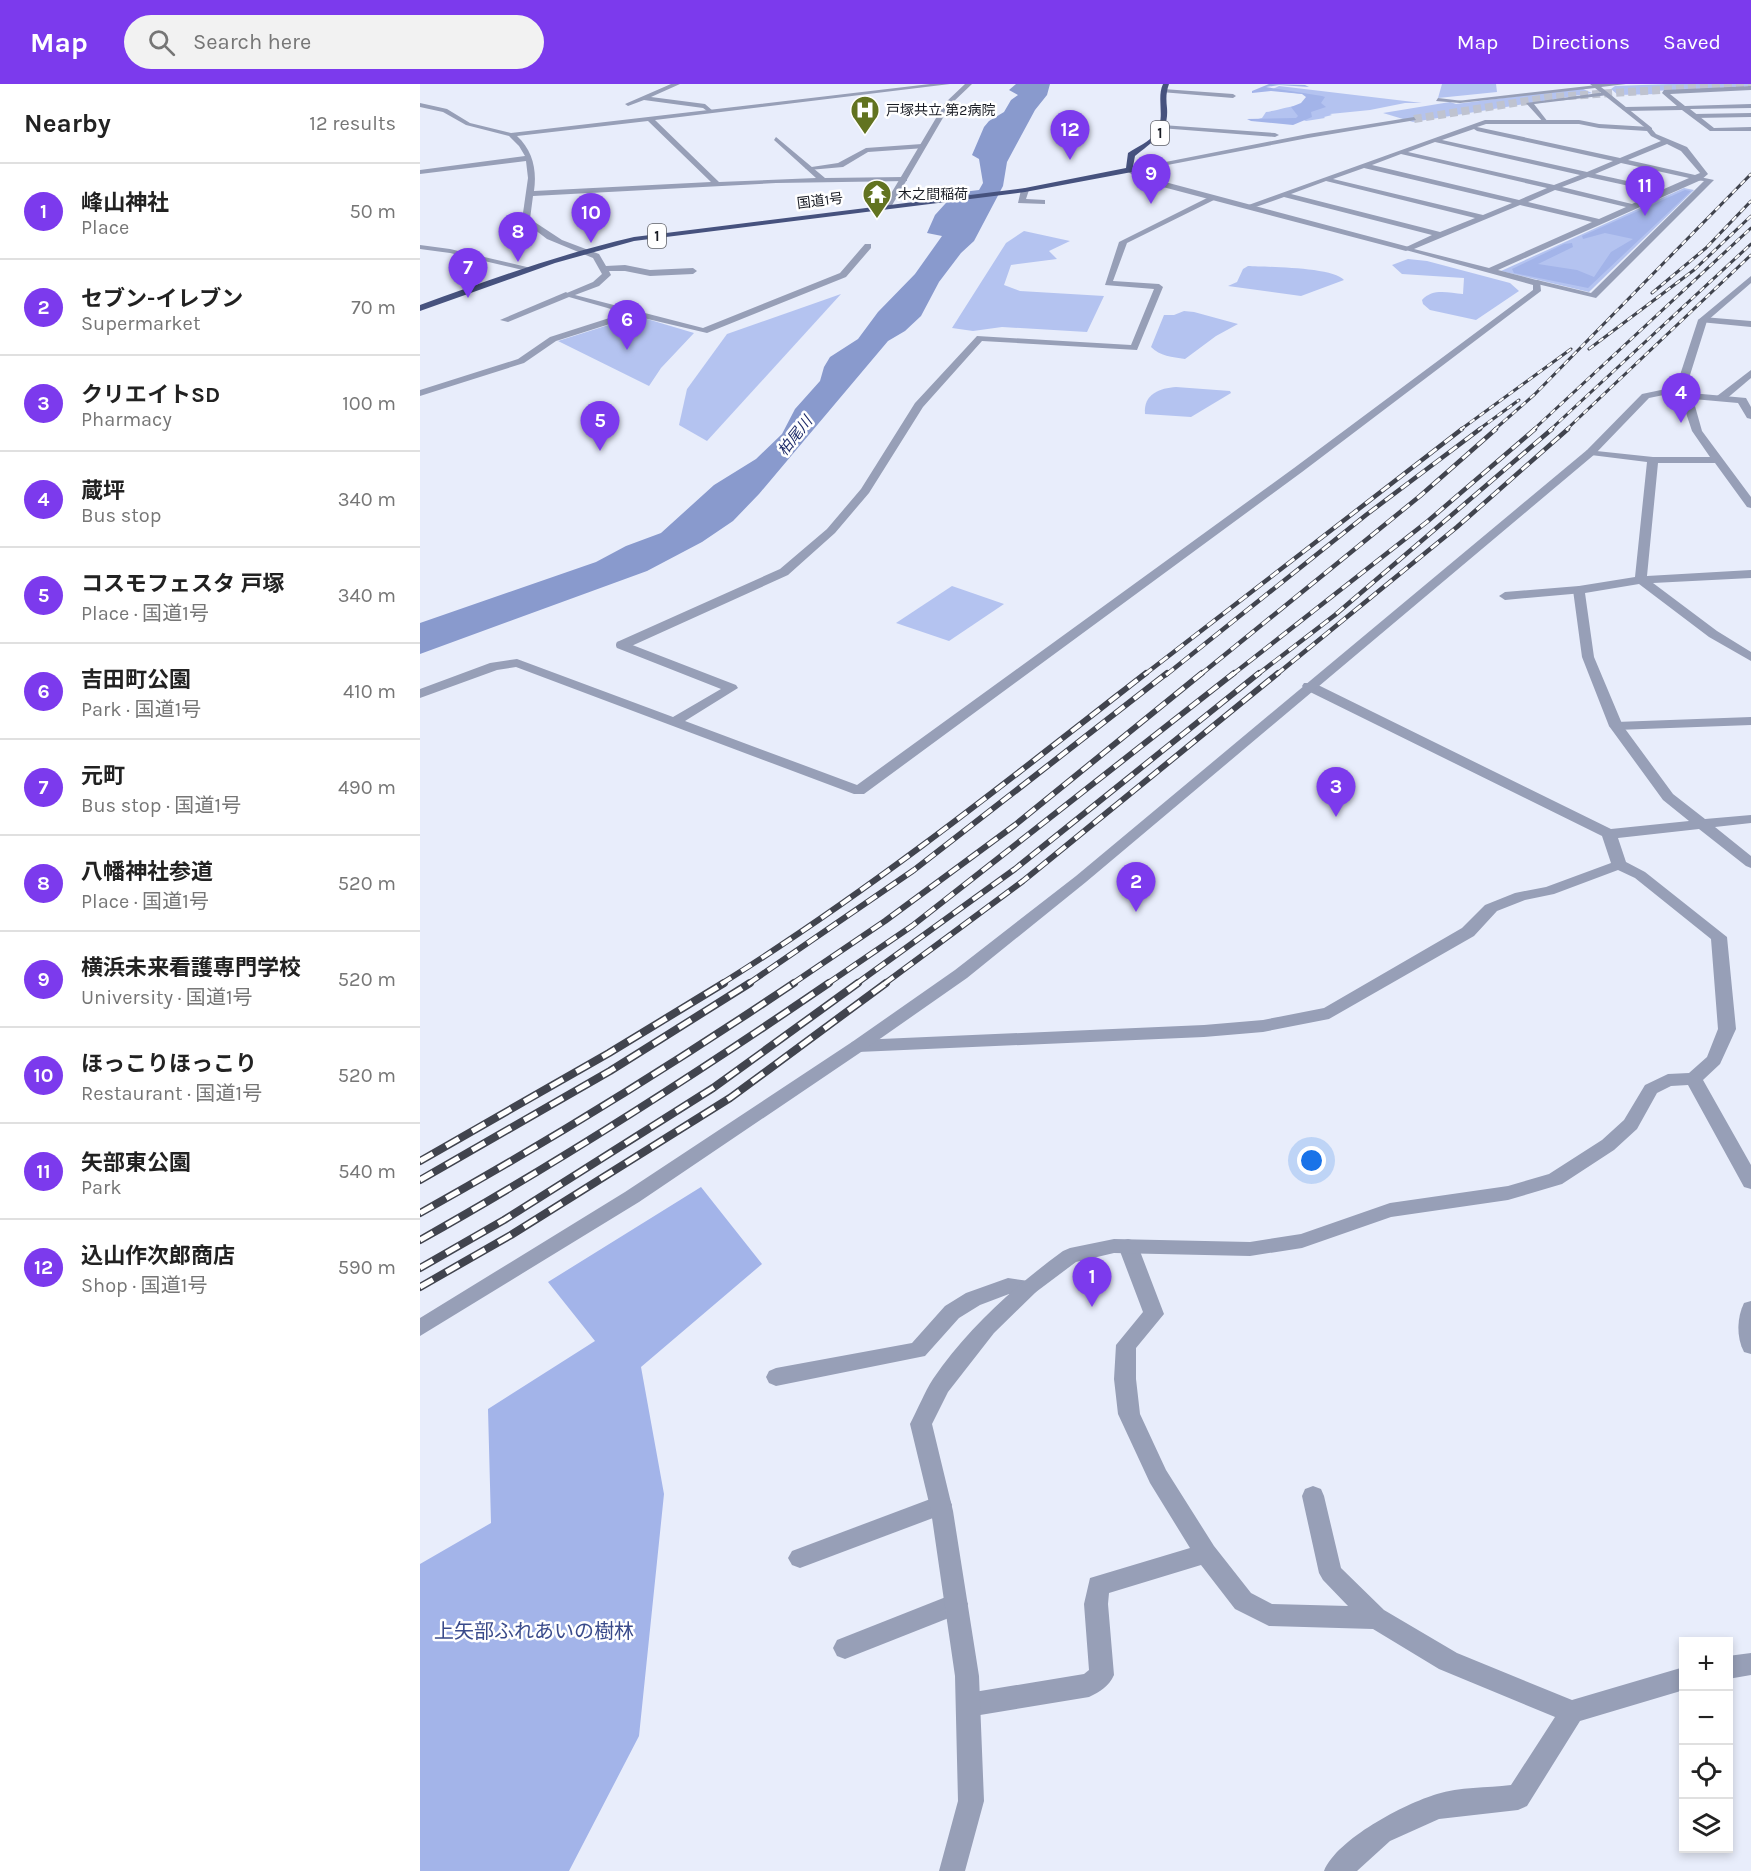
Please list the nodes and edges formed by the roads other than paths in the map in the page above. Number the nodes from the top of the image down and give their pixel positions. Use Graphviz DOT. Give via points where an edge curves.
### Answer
graph roads {
  1 [pos="678,84"];
  2 [pos="947,84"];
  3 [pos="969,84"];
  4 [pos="1623,84"];
  5 [pos="1594,85"];
  6 [pos="1164,88"];
  7 [pos="1751,88"];
  8 [pos="1606,94"];
  9 [pos="1233,96"];
  10 [pos="644,98"];
  11 [pos="1438,100"];
  12 [pos="628,104"];
  13 [pos="420,105"];
  14 [pos="1751,106"];
  15 [pos="1624,108"];
  16 [pos="1683,108"];
  17 [pos="710,111"];
  18 [pos="1401,115"];
  19 [pos="1751,115"];
  20 [pos="1694,116"];
  21 [pos="649,118"];
  22 [pos="1414,119"];
  23 [pos="1545,122"];
  24 [pos="1162,127"];
  25 [pos="1470,127"];
  26 [pos="1650,129"];
  27 [pos="1751,129"];
  28 [pos="511,135"];
  29 [pos="1275,135"];
  30 [pos="1308,136"];
  31 [pos="776,140"];
  32 [pos="1433,140"];
  33 [pos="1666,141"];
  34 [pos="922,146"];
  35 [pos="889,148"];
  36 [pos="1399,152"];
  37 [pos="917,154"];
  38 [pos="529,158"];
  39 [pos="1620,160"];
  40 [pos="1363,165"];
  41 [pos="809,168"];
  42 [pos="1129,170"];
  43 [pos="420,172"];
  44 [pos="1587,174"];
  45 [pos="1698,178"];
  46 [pos="904,179"];
  47 [pos="1325,179"];
  48 [pos="823,180"];
  49 [pos="718,185"];
  50 [pos="1554,188"];
  51 [pos="1025,190"];
  52 [pos="1666,192"];
  53 [pos="530,194"];
  54 [pos="1283,194"];
  55 [pos="1214,198"];
  56 [pos="1042,202"];
  57 [pos="1519,202"];
  58 [pos="1634,206"];
  59 [pos="886,207"];
  60 [pos="1247,207"];
  61 [pos="1483,217"];
  62 [pos="1599,221"];
  63 [pos="1441,235"];
  64 [pos="868,246"];
  65 [pos="420,247"];
  66 [pos="1406,249"];
  67 [pos="580,252"];
  68 [pos="527,268"];
  69 [pos="603,269"];
  70 [pos="693,271"];
  71 [pos="1490,271"];
  72 [pos="1751,279"];
  73 [pos="1537,283"];
  74 [pos="566,295"];
  75 [pos="420,308"];
  76 [pos="636,313"];
  77 [pos="505,320"];
  78 [pos="1703,320"];
  79 [pos="1751,324"];
  80 [pos="1751,373"];
  81 [pos="1685,391"];
  82 [pos="420,393"];
  83 [pos="1721,398"];
  84 [pos="1751,416"];
  85 [pos="1591,452"];
  86 [pos="1653,460"];
  87 [pos="1717,460"];
  88 [pos="1751,505"];
  89 [pos="1751,574"];
  90 [pos="1641,580"];
  91 [pos="1579,590"];
  92 [pos="1505,596"];
  93 [pos="1751,657"];
  94 [pos="1309,686"];
  95 [pos="420,694"];
  96 [pos="1751,721"];
  97 [pos="674,722"];
  98 [pos="1616,726"];
  99 [pos="1751,819"];
  100 [pos="1701,825"];
  101 [pos="1609,834"];
  102 [pos="1751,863"];
  103 [pos="1619,865"];
  104 [pos="858,1046"];
  105 [pos="1693,1079"];
  106 [pos="1751,1182"];
  107 [pos="1128,1246"];
  108 [pos="1029,1287"];
  109 [pos="1751,1309"];
  110 [pos="420,1328"];
  111 [pos="1751,1346"];
  112 [pos="776,1377"];
  113 [pos="1313,1496"];
  114 [pos="941,1505"];
  115 [pos="1206,1553"];
  116 [pos="800,1558"];
  117 [pos="956,1604"];
  118 [pos="1376,1618"];
  119 [pos="845,1648"];
  120 [pos="1751,1664"];
  121 [pos="1733,1667"];
  122 [pos="1679,1679"];
  123 [pos="968,1705"];
  124 [pos="1572,1712"];
  125 [pos="952,1871"];
  126 [pos="1337,1871"];
  1 -- 10 [label="street"];
  2 -- 17 [label="street"];
  3 -- 34 [label="street" via="948,103"];
  4 -- 5 [label="street"];
  5 -- 8 [label="street"];
  5 -- 11 [label="street" via="1460,101"];
  6 -- 9 [label="street"];
  6 -- 24 [label="highway, 1" via="1166,115"];
  7 -- 16 [label="street" via="1664,92"];
  8 -- 15 [label="street"];
  8 -- 23 [label="street" via="1529,103"];
  10 -- 12 [label="street"];
  10 -- 17 [label="street" via="705,106"];
  13 -- 28 [label="street" via="445,110 468,124"];
  14 -- 16 [label="street"];
  15 -- 16 [label="street"];
  15 -- 26 [label="street"];
  16 -- 20 [label="street"];
  17 -- 21 [label="street"];
  18 -- 30 [label="street"];
  19 -- 20 [label="street"];
  20 -- 27 [label="street" via="1712,130"];
  21 -- 28 [label="street"];
  21 -- 49 [label="street"];
  22 -- 30 [label="street"];
  23 -- 25 [label="street" via="1485,122"];
  23 -- 26 [label="street"];
  24 -- 29 [label="street"];
  24 -- 42 [label="highway, 1" via="1156,138 1131,155"];
  25 -- 32 [label="street"];
  25 -- 39 [label="street"];
  26 -- 33 [label="street"];
  28 -- 38 [label="street"];
  30 -- 42 [label="street"];
  31 -- 41 [label="street"];
  32 -- 36 [label="street"];
  32 -- 44 [label="street"];
  33 -- 39 [label="street"];
  33 -- 45 [label="street" via="1684,149 1704,174"];
  34 -- 35 [label="street"];
  34 -- 37 [label="street"];
  35 -- 37 [label="street" via="901,154"];
  35 -- 41 [label="street" via="866,150 840,165"];
  36 -- 40 [label="street"];
  36 -- 50 [label="street"];
  37 -- 46 [label="street"];
  38 -- 43 [label="street"];
  38 -- 53 [label="street"];
  39 -- 44 [label="street"];
  39 -- 45 [label="street"];
  40 -- 47 [label="street"];
  40 -- 57 [label="street"];
  41 -- 48 [label="street"];
  42 -- 51 [label="highway, 国道1号 / 1"];
  42 -- 55 [label="street" via="1147,180"];
  44 -- 50 [label="street"];
  44 -- 52 [label="street"];
  45 -- 52 [label="street"];
  45 -- 73 [label="street" via="1710,180 1593,296"];
  46 -- 48 [label="street"];
  46 -- 59 [label="street"];
  47 -- 54 [label="street"];
  47 -- 61 [label="street"];
  48 -- 49 [label="street"];
  49 -- 53 [label="street"];
  50 -- 57 [label="street"];
  50 -- 58 [label="street"];
  51 -- 56 [label="street" via="1021,201"];
  51 -- 59 [label="highway, 国道1号 / 1"];
  52 -- 58 [label="street"];
  53 -- 67 [label="street" via="526,220 545,235"];
  54 -- 60 [label="street"];
  54 -- 63 [label="street"];
  55 -- 60 [label="street"];
  55 -- 97 [label="street" via="1123,242 1108,283 1158,287 1134,348 980,338 919,405 865,491 831,531 784,572 622,645 731,688"];
  57 -- 61 [label="street"];
  57 -- 62 [label="street"];
  58 -- 62 [label="street"];
  59 -- 67 [label="highway, 国道1号 / 1" via="677,233"];
  60 -- 66 [label="street"];
  61 -- 63 [label="street"];
  62 -- 71 [label="street"];
  63 -- 66 [label="street"];
  64 -- 76 [label="street" via="843,275 704,331"];
  65 -- 68 [label="street"];
  66 -- 71 [label="street"];
  67 -- 68 [label="highway, 国道1号 / 1"];
  67 -- 69 [label="street" via="596,256"];
  68 -- 75 [label="highway, 国道1号 / 1"];
  69 -- 70 [label="street"];
  69 -- 74 [label="street" via="607,275 596,284"];
  71 -- 73 [label="street"];
  72 -- 78 [label="street"];
  73 -- 97 [label="street" via="1537,291 859,791"];
  74 -- 76 [label="street"];
  74 -- 77 [label="street"];
  76 -- 82 [label="street" via="553,339 522,361"];
  78 -- 79 [label="street"];
  78 -- 81 [label="street" via="1685,375"];
  80 -- 83 [label="street"];
  81 -- 83 [label="street"];
  81 -- 85 [label="street" via="1646,396"];
  81 -- 87 [label="street" via="1697,431"];
  83 -- 84 [label="street" via="1742,400"];
  85 -- 86 [label="street"];
  85 -- 94 [label="street"];
  86 -- 87 [label="street"];
  86 -- 90 [label="street"];
  87 -- 88 [label="street"];
  89 -- 90 [label="street"];
  90 -- 91 [label="street"];
  90 -- 93 [label="street"];
  91 -- 92 [label="street"];
  91 -- 98 [label="street" via="1588,657"];
  94 -- 101 [label="street"];
  94 -- 104 [label="street" via="1065,892 961,974"];
  95 -- 97 [label="street" via="495,666 517,663"];
  96 -- 98 [label="street"];
  98 -- 100 [label="street" via="1668,797"];
  99 -- 100 [label="street"];
  100 -- 101 [label="street"];
  100 -- 102 [label="street"];
  101 -- 103 [label="street"];
  103 -- 104 [label="street" via="1491,908 1468,932 1329,1013 1263,1026 1204,1031"];
  103 -- 105 [label="street" via="1640,875 1719,937 1727,1029 1714,1060"];
  104 -- 110 [label="street" via="632,1197"];
  105 -- 106 [label="street"];
  105 -- 107 [label="street" via="1668,1080 1651,1089 1631,1124 1608,1145 1554,1179 1518,1190 1390,1210 1302,1241 1250,1249"];
  107 -- 108 [label="street" via="1070,1256"];
  107 -- 115 [label="street" via="1154,1314 1126,1345 1127,1407 1158,1476"];
  108 -- 112 [label="street" via="1008,1286 973,1299 952,1312 918,1350"];
  108 -- 114 [label="street" via="987,1327 940,1386 921,1424"];
  109 -- 111 [label="street"];
  113 -- 118 [label="street" via="1331,1573"];
  114 -- 116 [label="street"];
  114 -- 117 [label="street"];
  115 -- 118 [label="street" via="1243,1601 1269,1615"];
  115 -- 123 [label="street" via="1098,1586 1102,1675 1089,1685"];
  117 -- 119 [label="street"];
  117 -- 123 [label="street"];
  118 -- 124 [label="street" via="1448,1661"];
  120 -- 121 [label="street"];
  122 -- 124 [label="street"];
  123 -- 125 [label="street" via="971,1801"];
  124 -- 126 [label="street" via="1518,1797 1438,1806 1381,1832"];
}
